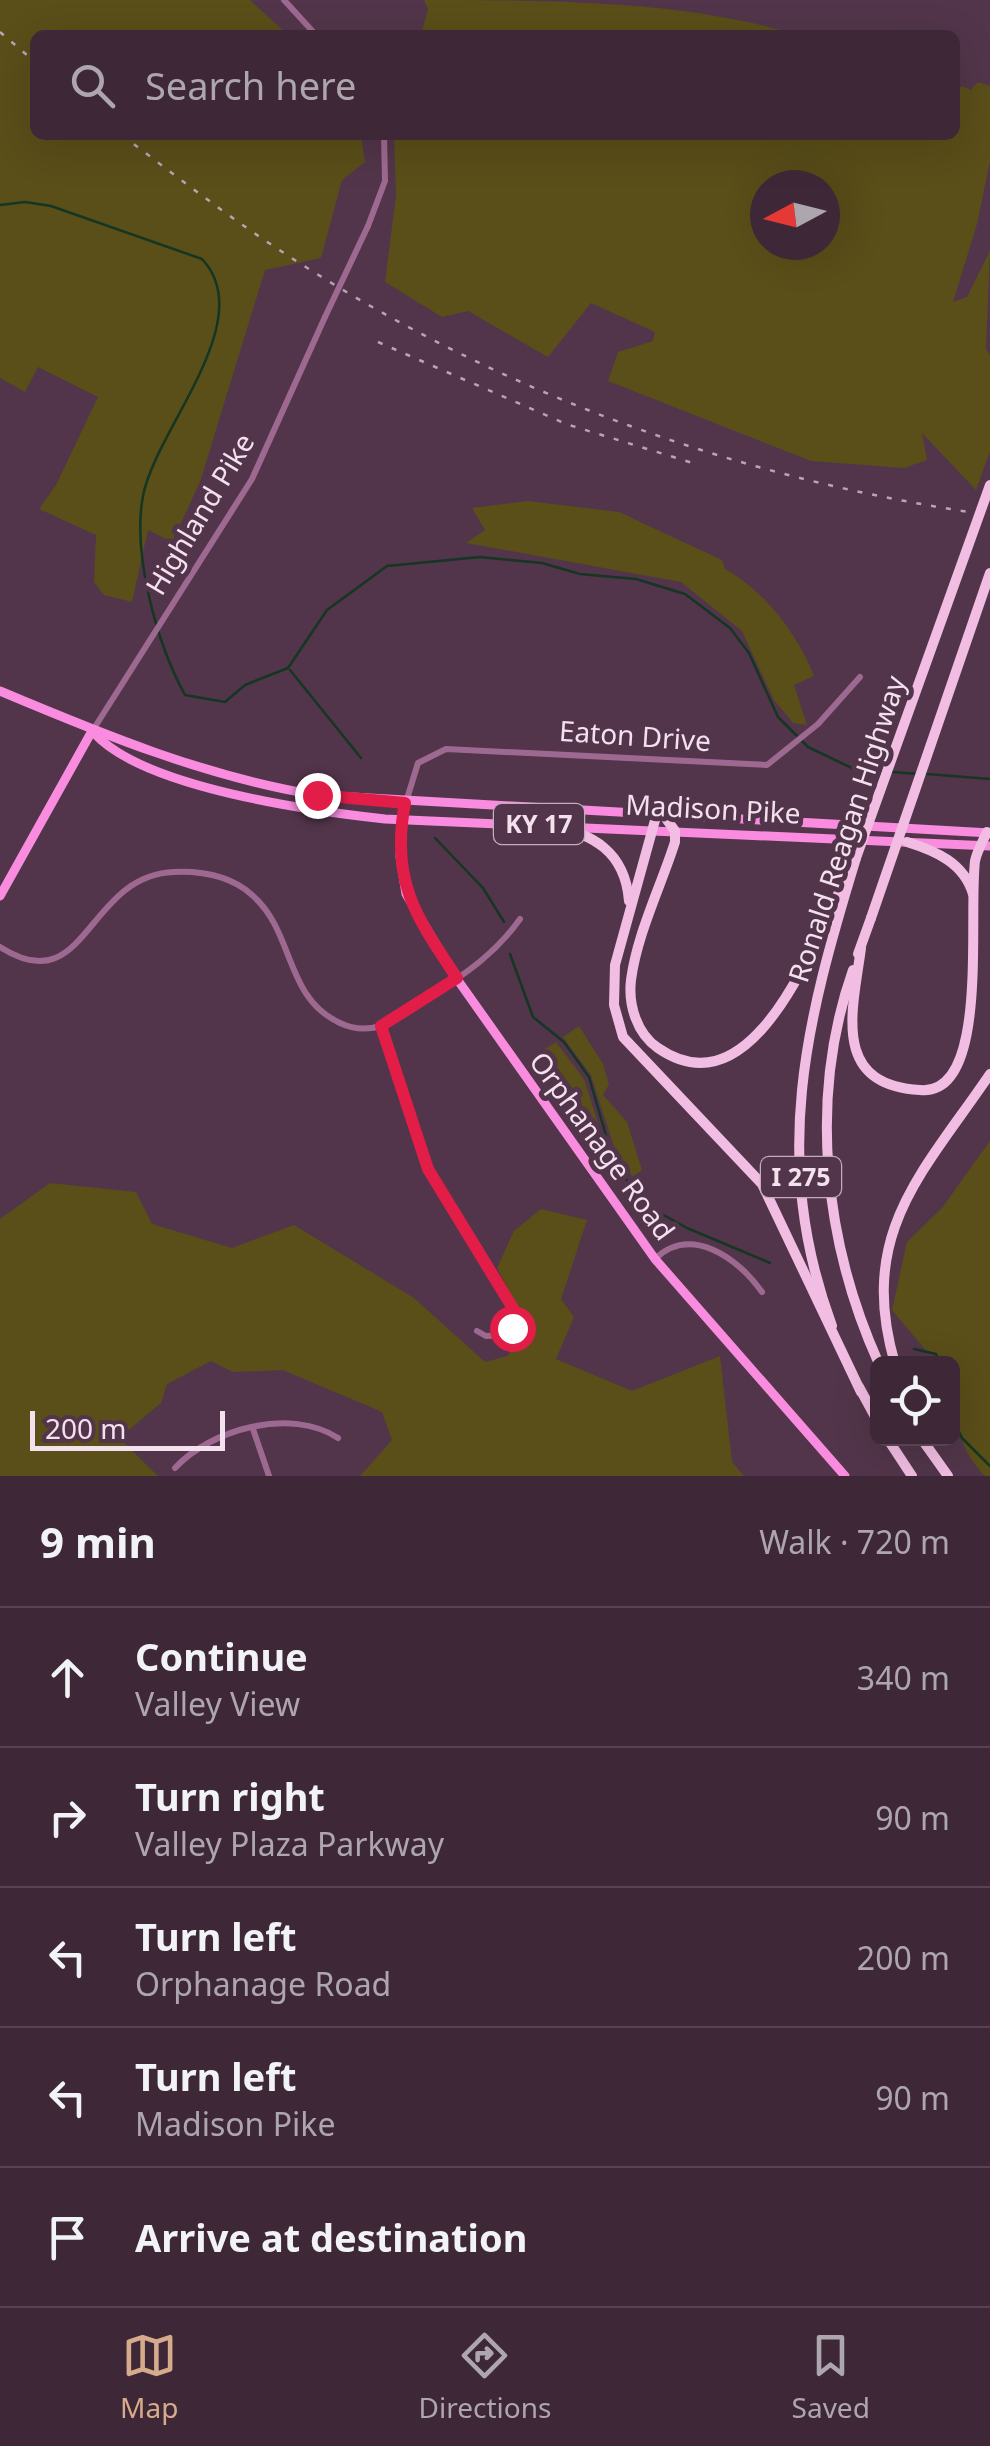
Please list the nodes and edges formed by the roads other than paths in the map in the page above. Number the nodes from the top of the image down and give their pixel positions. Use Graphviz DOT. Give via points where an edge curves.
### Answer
graph roads {
  1 [pos="284,0"];
  2 [pos="311,30"];
  3 [pos="384,140"];
  4 [pos="990,486"];
  5 [pos="990,573"];
  6 [pos="860,677"];
  7 [pos="0,691"];
  8 [pos="92,731"];
  9 [pos="405,803"];
  10 [pos="659,813"];
  11 [pos="402,819"];
  12 [pos="548,824"];
  13 [pos="653,828"];
  14 [pos="676,831"];
  15 [pos="988,832"];
  16 [pos="907,842"];
  17 [pos="986,845"];
  18 [pos="0,896"];
  19 [pos="980,915"];
  20 [pos="628,918"];
  21 [pos="520,919"];
  22 [pos="831,922"];
  23 [pos="0,947"];
  24 [pos="860,948"];
  25 [pos="457,978"];
  26 [pos="986,984"];
  27 [pos="381,1026"];
  28 [pos="970,1069"];
  29 [pos="990,1074"];
  30 [pos="655,1259"];
  31 [pos="762,1292"];
  32 [pos="477,1331"];
  33 [pos="876,1356"];
  34 [pos="893,1356"];
  35 [pos="861,1392"];
  36 [pos="870,1408"];
  37 [pos="252,1429"];
  38 [pos="338,1438"];
  39 [pos="892,1446"];
  40 [pos="927,1446"];
  41 [pos="934,1446"];
  42 [pos="174,1468"];
  43 [pos="269,1476"];
  44 [pos="845,1476"];
  45 [pos="912,1476"];
  46 [pos="948,1476"];
  1 -- 2 [label="street"];
  3 -- 8 [label="street, Highland Pike, bridge" via="385,181 268,449"];
  4 -- 22 [label="highway, Ronald Reagan Highway, bridge"];
  5 -- 24 [label="highway, Ronald Reagan Highway / I 275, bridge"];
  6 -- 9 [label="street, Eaton Drive" via="818,724 767,765 446,749 418,763"];
  7 -- 8 [label="main road, Madison Pike / KY 17"];
  8 -- 9 [label="main road, Madison Pike / KY 17" via="281,789"];
  8 -- 11 [label="main road, Madison Pike / KY 17" via="107,748 216,790"];
  8 -- 18 [label="main road, Highland Pike"];
  9 -- 10 [label="main road, Madison Pike / KY 17"];
  9 -- 11 [label="main road, Orphanage Road"];
  10 -- 13 [label="highway"];
  10 -- 14 [label="highway"];
  10 -- 15 [label="main road, Madison Pike / KY 17"];
  11 -- 12 [label="main road, Madison Pike / KY 17"];
  11 -- 25 [label="main road, Orphanage Road" via="406,894"];
  12 -- 13 [label="main road, Madison Pike / KY 17"];
  12 -- 20 [label="highway" via="589,835 613,854 626,878"];
  13 -- 14 [label="main road, Madison Pike / KY 17"];
  13 -- 20 [label="highway"];
  14 -- 16 [label="main road, Madison Pike / KY 17"];
  14 -- 22 [label="highway" via="631,981 640,1028 662,1051 694,1063 723,1059 753,1039"];
  15 -- 17 [label="highway"];
  16 -- 17 [label="main road, Madison Pike / KY 17"];
  16 -- 19 [label="highway" via="934,850 959,869"];
  17 -- 19 [label="highway" via="975,865"];
  19 -- 26 [label="highway"];
  20 -- 35 [label="highway" via="612,990 624,1037 762,1184"];
  21 -- 25 [label="street" via="486,960"];
  22 -- 35 [label="highway, Ronald Reagan Highway / I 275" via="804,1051 800,1169 818,1281"];
  23 -- 27 [label="street" via="30,962 49,962 70,951 99,911 130,885 166,872 206,874 237,884 262,904 296,981 317,1009 345,1026"];
  24 -- 28 [label="highway" via="850,1020 864,1066 890,1085 920,1090 948,1085"];
  24 -- 33 [label="highway, Ronald Reagan Highway / I 275" via="834,1047 827,1147 843,1261"];
  25 -- 27 [label="street"];
  25 -- 30 [label="main road, Orphanage Road"];
  27 -- 32 [label="street" via="428,1169 514,1310 504,1335"];
  29 -- 34 [label="highway" via="916,1177 889,1235 882,1308"];
  30 -- 31 [label="street" via="676,1245 702,1246 742,1264"];
  30 -- 44 [label="main road, Orphanage Road"];
  35 -- 36 [label="highway, Ronald Reagan Highway / I 275"];
  37 -- 38 [label="street" via="291,1423"];
  37 -- 42 [label="street" via="196,1449"];
  37 -- 43 [label="street"];
  39 -- 45 [label="highway"];
  40 -- 46 [label="highway"];
  41 -- 46 [label="highway"];
}
